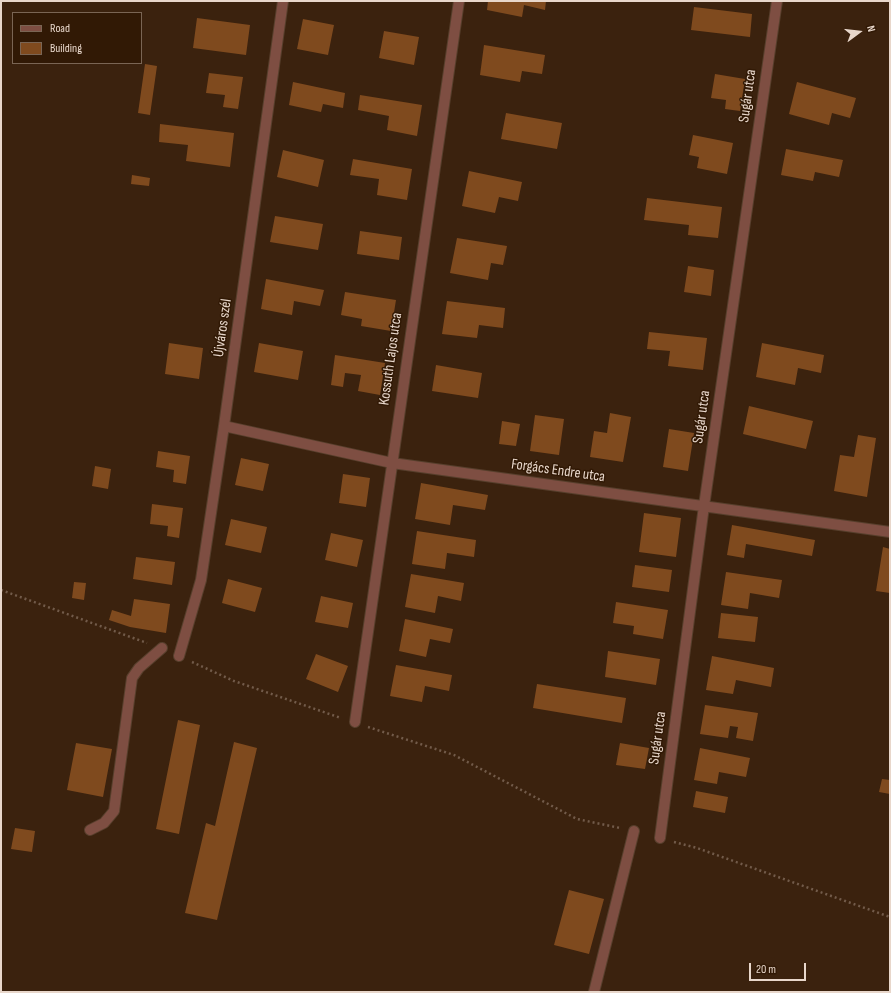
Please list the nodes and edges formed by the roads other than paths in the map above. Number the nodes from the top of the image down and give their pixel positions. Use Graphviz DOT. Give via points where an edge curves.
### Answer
graph roads {
  1 [pos="283,1"];
  2 [pos="459,1"];
  3 [pos="777,1"];
  4 [pos="224,426"];
  5 [pos="392,463"];
  6 [pos="704,506"];
  7 [pos="890,532"];
  8 [pos="162,648"];
  9 [pos="178,656"];
  10 [pos="355,722"];
  11 [pos="90,830"];
  12 [pos="634,831"];
  13 [pos="660,838"];
  14 [pos="594,992"];
  1 -- 4 [label="street, Újváros szél"];
  2 -- 5 [label="street, Kossuth Lajos utca"];
  3 -- 6 [label="street, Sugár utca"];
  4 -- 5 [label="street, Forgács Endre utca"];
  4 -- 9 [label="street, Újváros szél" via="201,580"];
  5 -- 6 [label="street, Forgács Endre utca"];
  5 -- 10 [label="street, Kossuth Lajos utca"];
  6 -- 7 [label="street, Forgács Endre utca"];
  6 -- 13 [label="street, Sugár utca"];
  8 -- 11 [label="street" via="139,668 132,678 114,811 104,824"];
  12 -- 14 [label="street"];
}
